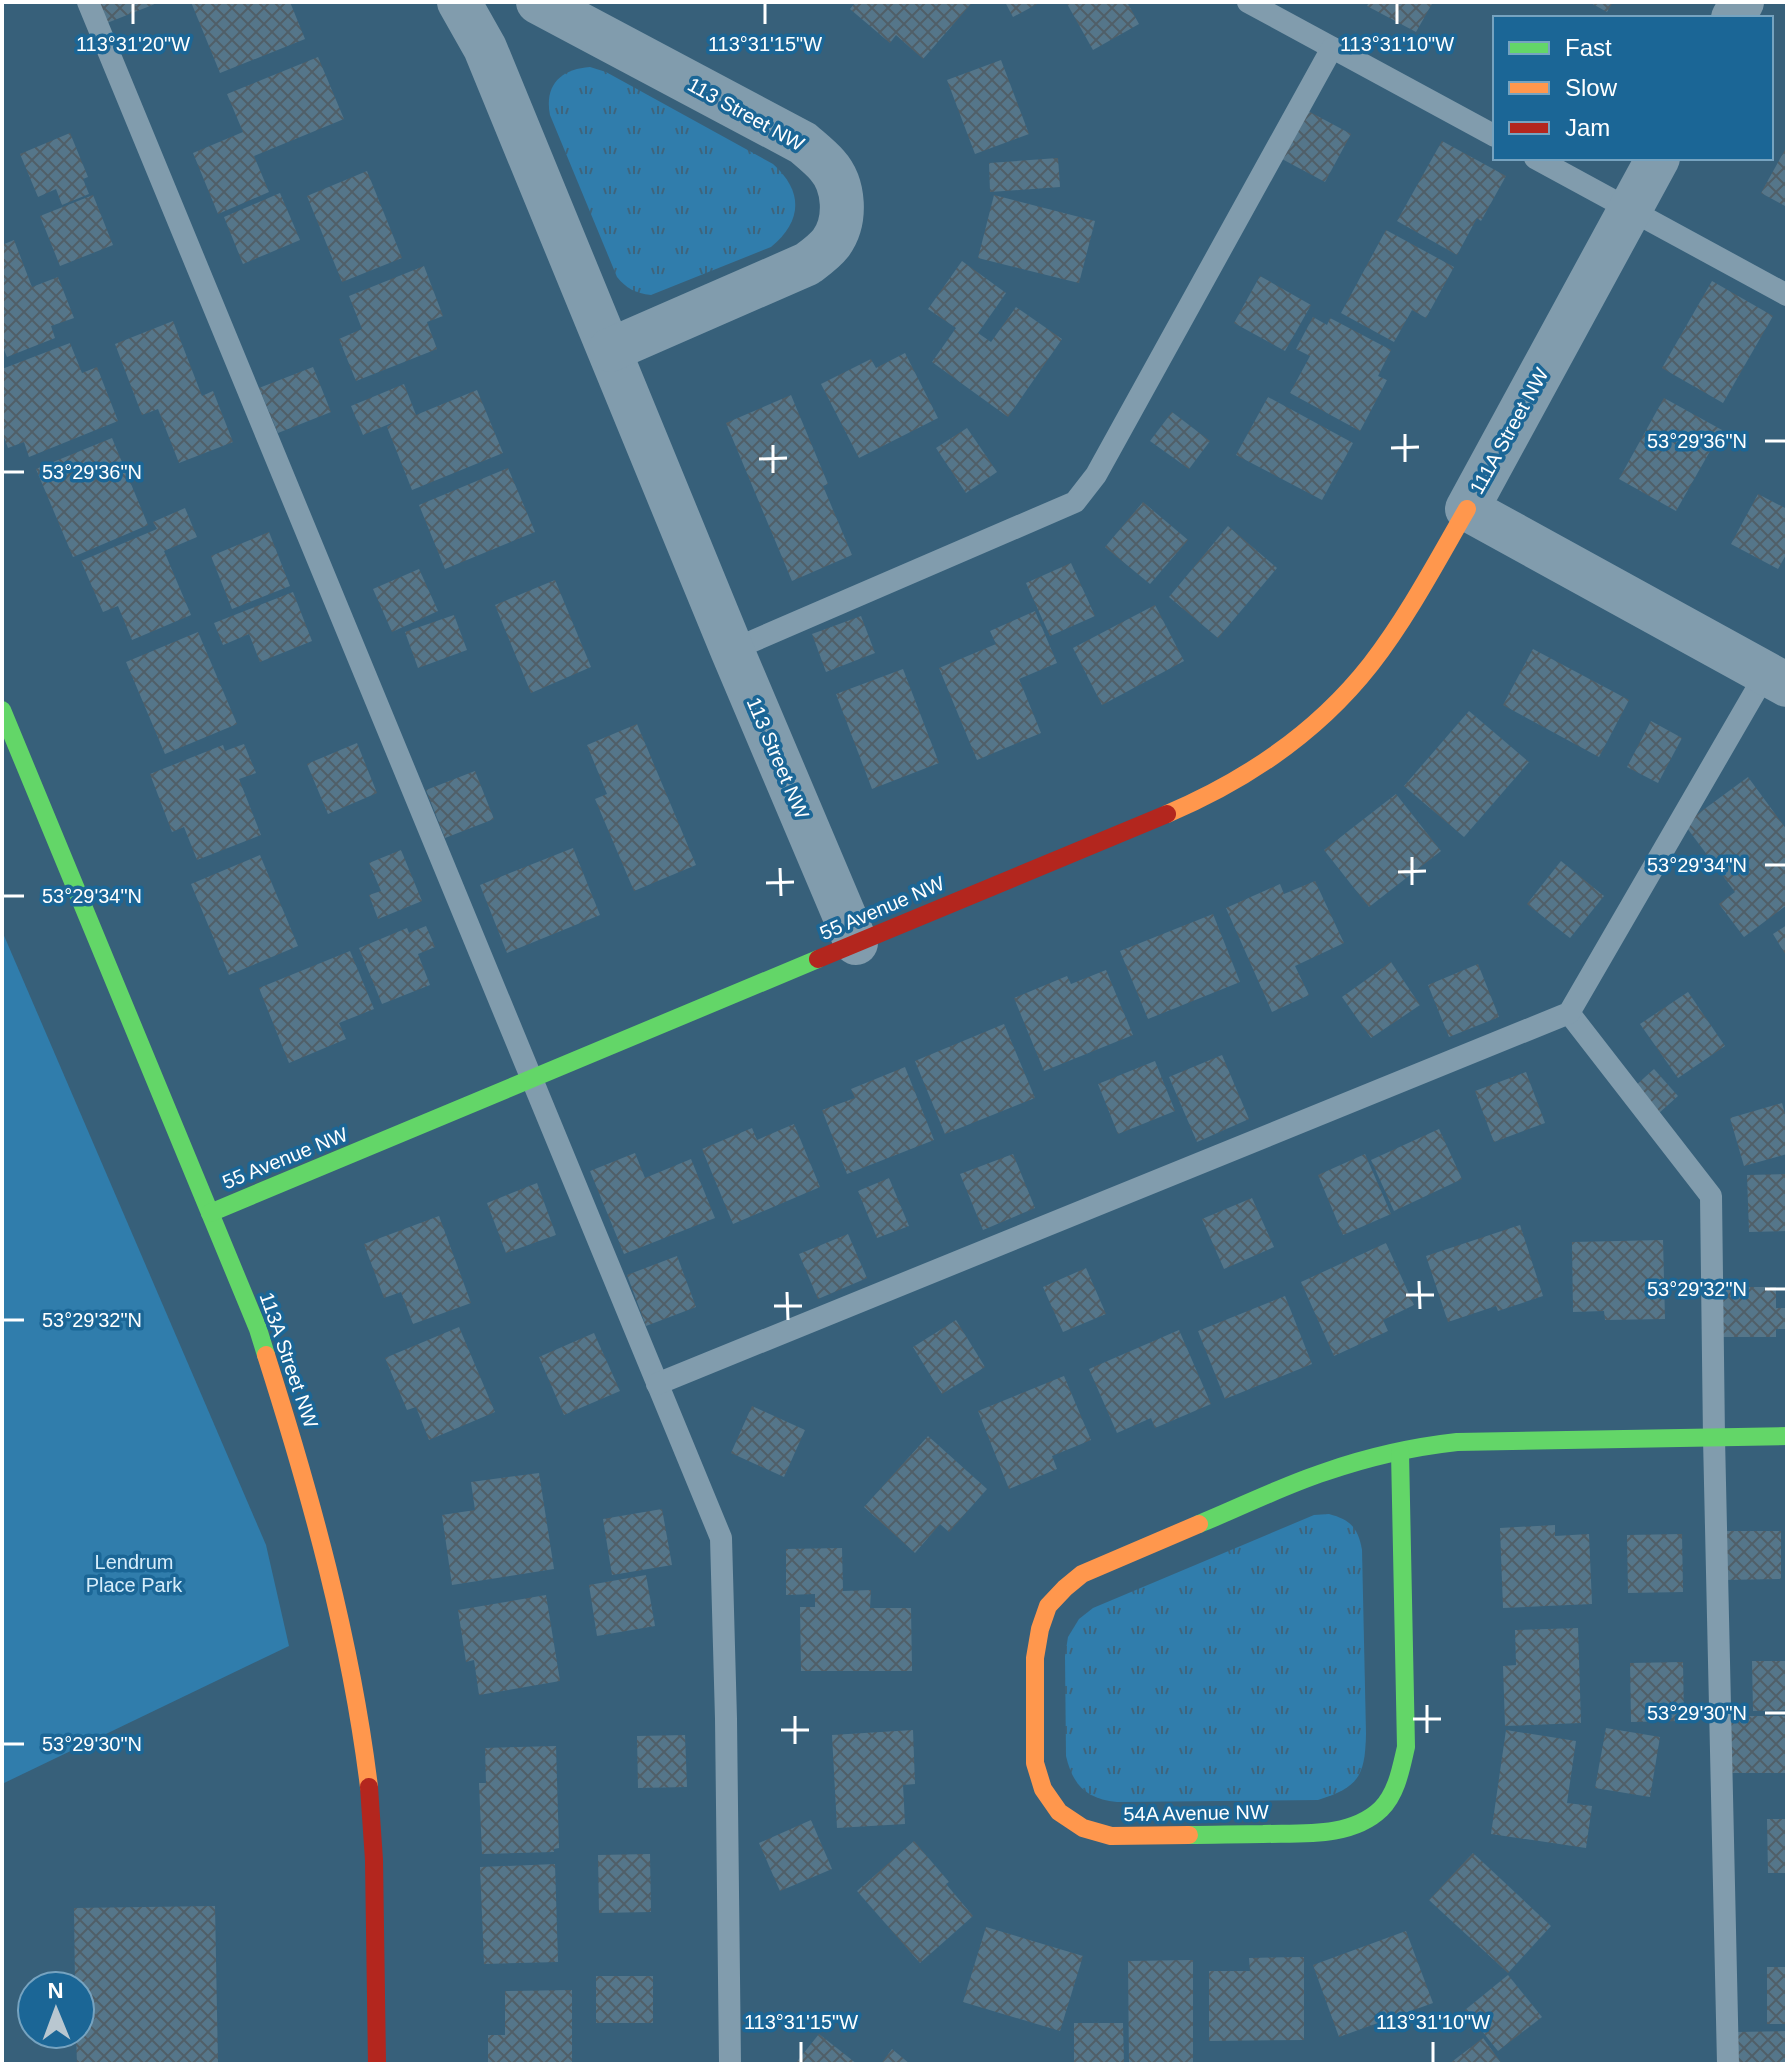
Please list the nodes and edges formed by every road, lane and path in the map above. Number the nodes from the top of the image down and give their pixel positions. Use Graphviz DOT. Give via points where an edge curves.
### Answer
graph roads {
  1 [pos="88,2"];
  2 [pos="459,2"];
  3 [pos="538,2"];
  4 [pos="1248,2"];
  5 [pos="1332,48"];
  6 [pos="1493,135"];
  7 [pos="1539,160"];
  8 [pos="1657,160"];
  9 [pos="1630,210"];
  10 [pos="1787,295"];
  11 [pos="610,350"];
  12 [pos="1467,509"];
  13 [pos="732,650"];
  14 [pos="1776,679"];
  15 [pos="2,710"];
  16 [pos="856,943"];
  17 [pos="1569,1013"];
  18 [pos="532,1080"];
  19 [pos="210,1213"];
  20 [pos="657,1384"];
  21 [pos="1787,1436"];
  22 [pos="1714,1438"];
  23 [pos="1400,1452"];
  24 [pos="377,2064"];
  25 [pos="730,2064"];
  26 [pos="1728,2064"];
  1 -- 18 [label="lane"];
  2 -- 11 [label="street, 113 Street NW" via="485,48"];
  3 -- 11 [label="street, 113 Street NW" via="803,143 829,167 842,194 833,240 807,264"];
  4 -- 5 [label="lane"];
  5 -- 6 [label="lane"];
  5 -- 13 [label="lane" via="1096,475 1075,502"];
  7 -- 9 [label="lane"];
  8 -- 9 [label="street, 111A Street NW"];
  9 -- 10 [label="lane"];
  9 -- 12 [label="street, 111A Street NW"];
  11 -- 13 [label="street, 113 Street NW"];
  12 -- 14 [label="street, 111A Street NW"];
  12 -- 16 [label="street, 55 Avenue NW" via="1405,614 1356,683 1299,737 1250,772 1185,806"];
  13 -- 16 [label="street, 113 Street NW"];
  14 -- 17 [label="lane"];
  15 -- 19 [label="street, 113A Street NW"];
  16 -- 18 [label="street, 55 Avenue NW"];
  17 -- 20 [label="lane"];
  17 -- 22 [label="lane" via="1711,1196"];
  18 -- 19 [label="street, 55 Avenue NW"];
  18 -- 20 [label="lane"];
  19 -- 24 [label="street, 113A Street NW" via="258,1329 342,1628 373,1826"];
  20 -- 25 [label="lane" via="721,1538"];
  21 -- 22 [label="street, 54A Avenue NW"];
  22 -- 23 [label="street, 54A Avenue NW" via="1457,1442"];
  22 -- 26 [label="lane"];
  23 -- 23 [label="street, 54A Avenue NW" via="1292,1485 1082,1574 1048,1606 1035,1658 1035,1763 1043,1789 1059,1812 1083,1828 1111,1836 1317,1833 1361,1823 1382,1808 1399,1780 1406,1747"];
}
